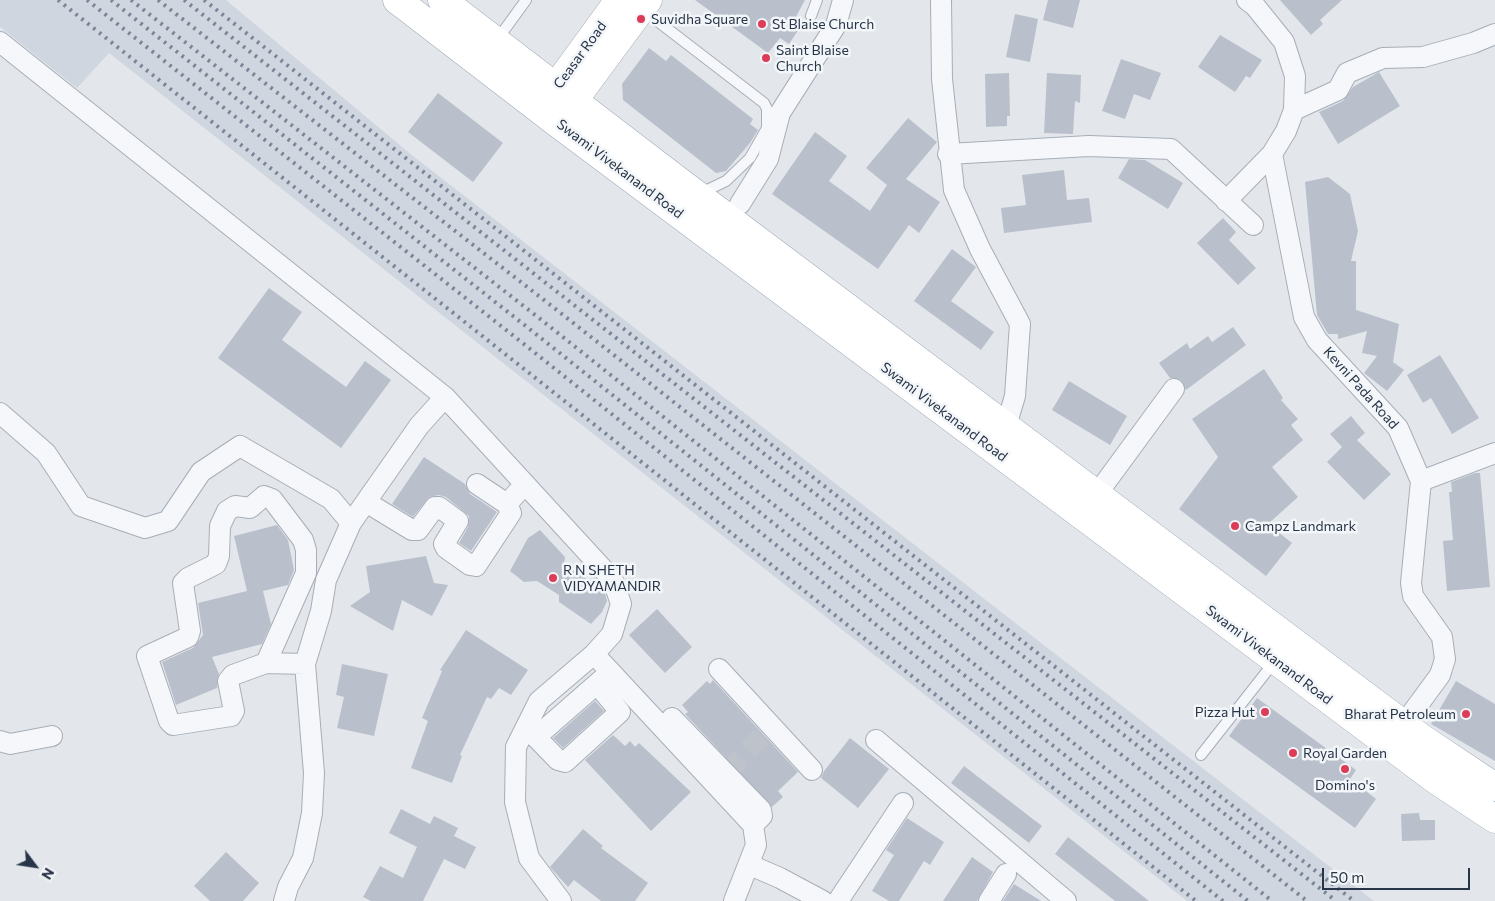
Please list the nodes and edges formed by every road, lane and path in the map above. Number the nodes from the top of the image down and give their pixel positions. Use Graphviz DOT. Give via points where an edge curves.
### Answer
graph roads {
  1 [pos="397,0"];
  2 [pos="526,0"];
  3 [pos="817,0"];
  4 [pos="843,0"];
  5 [pos="941,0"];
  6 [pos="1253,2"];
  7 [pos="452,3"];
  8 [pos="636,3"];
  9 [pos="811,16"];
  10 [pos="1495,34"];
  11 [pos="496,40"];
  12 [pos="0,42"];
  13 [pos="566,93"];
  14 [pos="1294,110"];
  15 [pos="548,116"];
  16 [pos="948,154"];
  17 [pos="1272,154"];
  18 [pos="697,195"];
  19 [pos="1226,201"];
  20 [pos="730,222"];
  21 [pos="1253,225"];
  22 [pos="1174,389"];
  23 [pos="445,397"];
  24 [pos="0,413"];
  25 [pos="1006,426"];
  26 [pos="1495,454"];
  27 [pos="1421,481"];
  28 [pos="477,484"];
  29 [pos="524,484"];
  30 [pos="1097,494"];
  31 [pos="366,502"];
  32 [pos="507,504"];
  33 [pos="351,523"];
  34 [pos="306,573"];
  35 [pos="326,580"];
  36 [pos="594,654"];
  37 [pos="1276,660"];
  38 [pos="266,663"];
  39 [pos="305,664"];
  40 [pos="719,669"];
  41 [pos="604,678"];
  42 [pos="672,718"];
  43 [pos="531,732"];
  44 [pos="52,736"];
  45 [pos="876,740"];
  46 [pos="0,741"];
  47 [pos="1413,741"];
  48 [pos="1201,755"];
  49 [pos="812,770"];
  50 [pos="722,776"];
  51 [pos="1495,788"];
  52 [pos="903,802"];
  53 [pos="1495,819"];
  54 [pos="750,865"];
  55 [pos="1006,874"];
  56 [pos="284,901"];
  57 [pos="562,901"];
  58 [pos="734,901"];
  59 [pos="823,901"];
  60 [pos="838,901"];
  61 [pos="989,901"];
  62 [pos="1066,901"];
  1 -- 15 [label="main road, Swami Vivekanand Road"];
  2 -- 11 [label="lane"];
  3 -- 9 [label="lane"];
  4 -- 20 [label="street" via="836,25 780,113 768,159"];
  5 -- 16 [label="street" via="942,79"];
  6 -- 14 [label="street" via="1284,42 1295,76"];
  7 -- 11 [label="main road, Swami Vivekanand Road"];
  8 -- 13 [label="main road, Ceasar Road"];
  8 -- 18 [label="lane" via="764,102 767,108 767,128 750,158 726,181"];
  10 -- 14 [label="street" via="1423,57 1383,58 1347,73 1338,90"];
  11 -- 13 [label="main road, Swami Vivekanand Road"];
  12 -- 23 [label="street"];
  13 -- 15 [label="main road, Ceasar Road"];
  13 -- 18 [label="main road, Swami Vivekanand Road"];
  14 -- 17 [label="street"];
  15 -- 20 [label="main road, Swami Vivekanand Road"];
  16 -- 19 [label="street" via="1089,146 1171,150"];
  16 -- 25 [label="street" via="954,190 980,249 1020,324 1015,396"];
  17 -- 19 [label="street"];
  17 -- 27 [label="street, Kevni Pada Road" via="1304,317 1317,340 1398,428"];
  18 -- 20 [label="main road, Swami Vivekanand Road"];
  19 -- 21 [label="street"];
  20 -- 25 [label="main road, Swami Vivekanand Road"];
  20 -- 37 [label="main road, Swami Vivekanand Road"];
  22 -- 30 [label="street"];
  23 -- 29 [label="street"];
  23 -- 31 [label="street" via="418,426"];
  24 -- 33 [label="street" via="46,453 81,506 145,528 168,520 201,472 240,446 331,499"];
  25 -- 30 [label="main road, Swami Vivekanand Road"];
  26 -- 27 [label="street"];
  27 -- 47 [label="street, Kevni Pada Road" via="1411,583 1413,596 1442,637 1445,659"];
  28 -- 32 [label="street"];
  29 -- 32 [label="street"];
  29 -- 36 [label="street" via="613,580 621,604 612,634"];
  30 -- 47 [label="main road, Swami Vivekanand Road"];
  31 -- 32 [label="street" via="412,530 418,530 438,507 458,521 444,544 446,548 476,566 512,513"];
  31 -- 33 [label="street"];
  33 -- 35 [label="street"];
  34 -- 35 [label="street"];
  34 -- 38 [label="street"];
  34 -- 38 [label="street" via="303,540 272,499 264,496 250,508 230,508 221,520 218,561 183,583 189,634 146,657 173,725 231,716 234,711 228,685 230,677"];
  35 -- 39 [label="street" via="321,611"];
  36 -- 41 [label="street"];
  36 -- 43 [label="street" via="539,701"];
  37 -- 47 [label="main road, Swami Vivekanand Road"];
  37 -- 48 [label="lane"];
  38 -- 39 [label="street"];
  39 -- 56 [label="street" via="314,773 312,813 303,858"];
  40 -- 49 [label="street"];
  41 -- 43 [label="street"];
  41 -- 43 [label="street" via="620,712 565,762 558,760"];
  41 -- 50 [label="street"];
  42 -- 50 [label="street"];
  43 -- 57 [label="street" via="516,747 515,802 529,858"];
  44 -- 46 [label="street" via="10,744"];
  45 -- 62 [label="street"];
  47 -- 51 [label="main road, Swami Vivekanand Road"];
  47 -- 53 [label="main road, Swami Vivekanand Road" via="1436,780"];
  50 -- 54 [label="street" via="753,825 756,845"];
  52 -- 60 [label="street"];
  54 -- 58 [label="street"];
  54 -- 59 [label="street"];
  55 -- 61 [label="street"];
}
